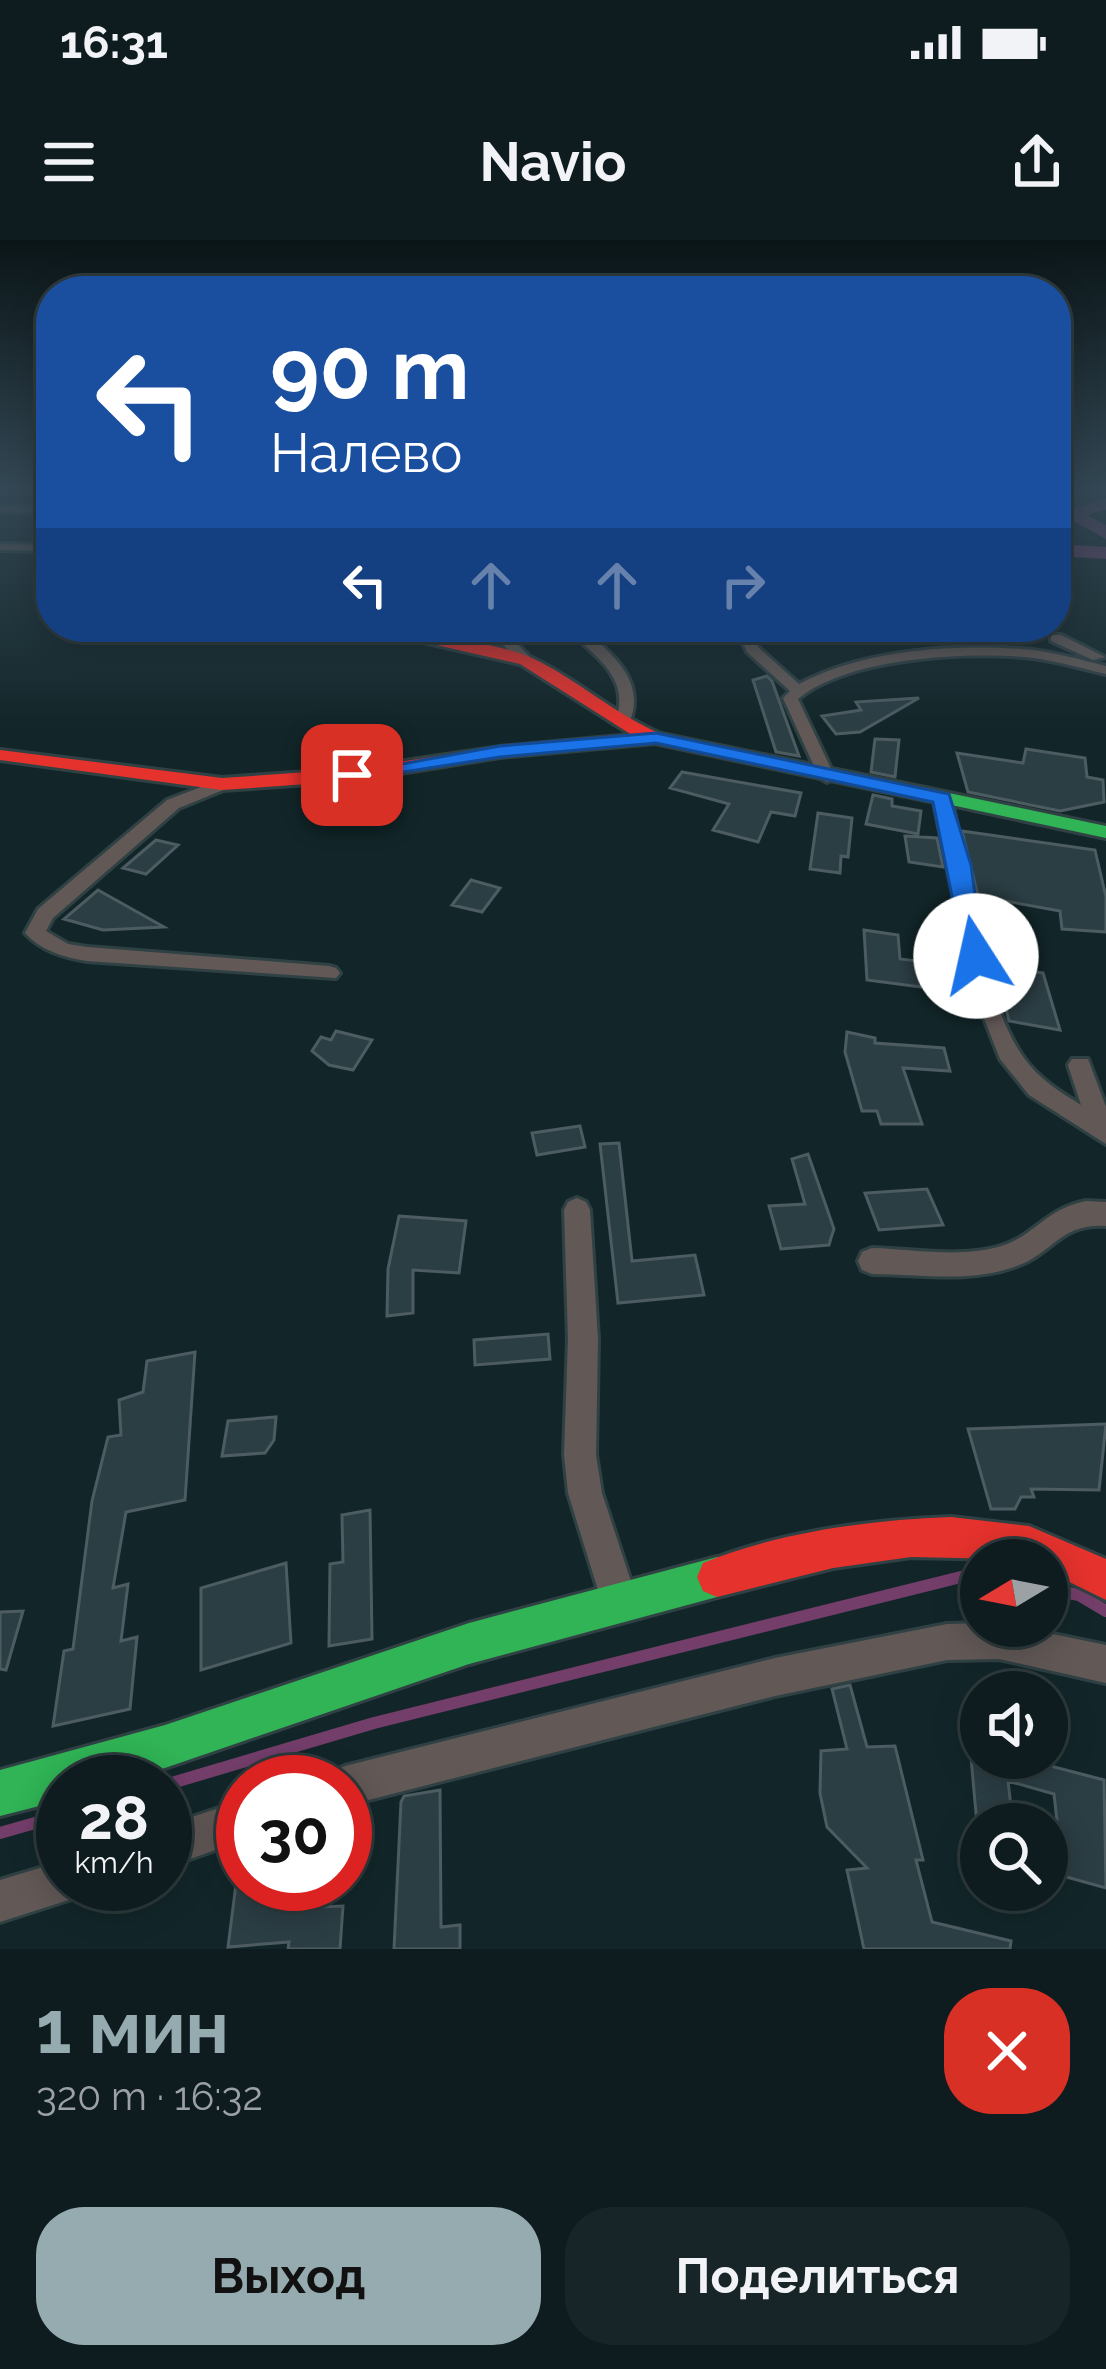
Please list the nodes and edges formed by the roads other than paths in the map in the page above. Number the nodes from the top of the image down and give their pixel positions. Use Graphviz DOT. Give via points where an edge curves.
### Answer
graph roads {
  1 [pos="437,642"];
  2 [pos="508,642"];
  3 [pos="589,642"];
  4 [pos="749,642"];
  5 [pos="1065,642"];
  6 [pos="525,660"];
  7 [pos="1106,660"];
  8 [pos="1106,670"];
  9 [pos="796,689"];
  10 [pos="622,724"];
  11 [pos="656,738"];
  12 [pos="0,755"];
  13 [pos="827,777"];
  14 [pos="222,784"];
  15 [pos="942,798"];
  16 [pos="1106,832"];
  17 [pos="329,973"];
  18 [pos="1080,1065"];
  19 [pos="1104,1132"];
  20 [pos="577,1210"];
  21 [pos="1106,1214"];
  22 [pos="872,1261"];
  23 [pos="1106,1580"];
  24 [pos="620,1604"];
  25 [pos="1106,1664"];
  26 [pos="372,1779"];
  27 [pos="0,1793"];
  28 [pos="36,1890"];
  29 [pos="0,1901"];
  1 -- 6 [label="street"];
  2 -- 6 [label="street"];
  3 -- 10 [label="street" via="617,666 628,706"];
  4 -- 9 [label="street"];
  5 -- 7 [label="street"];
  6 -- 10 [label="street"];
  8 -- 9 [label="street" via="994,652 869,662"];
  9 -- 13 [label="street" via="794,713"];
  10 -- 11 [label="street"];
  11 -- 13 [label="street"];
  11 -- 14 [label="street"];
  12 -- 14 [label="street"];
  13 -- 15 [label="street"];
  14 -- 17 [label="street" via="172,804 45,914 35,933 87,954"];
  15 -- 16 [label="street"];
  15 -- 19 [label="street" via="967,925 1009,1057 1030,1082"];
  18 -- 19 [label="street"];
  20 -- 24 [label="street" via="580,1454"];
  21 -- 22 [label="street" via="1058,1218 1022,1253 994,1261"];
  23 -- 24 [label="street" via="1033,1546 948,1534 806,1553"];
  24 -- 27 [label="street" via="436,1653 236,1724"];
  25 -- 26 [label="street" via="999,1641 947,1642"];
  28 -- 29 [label="street"];
}
